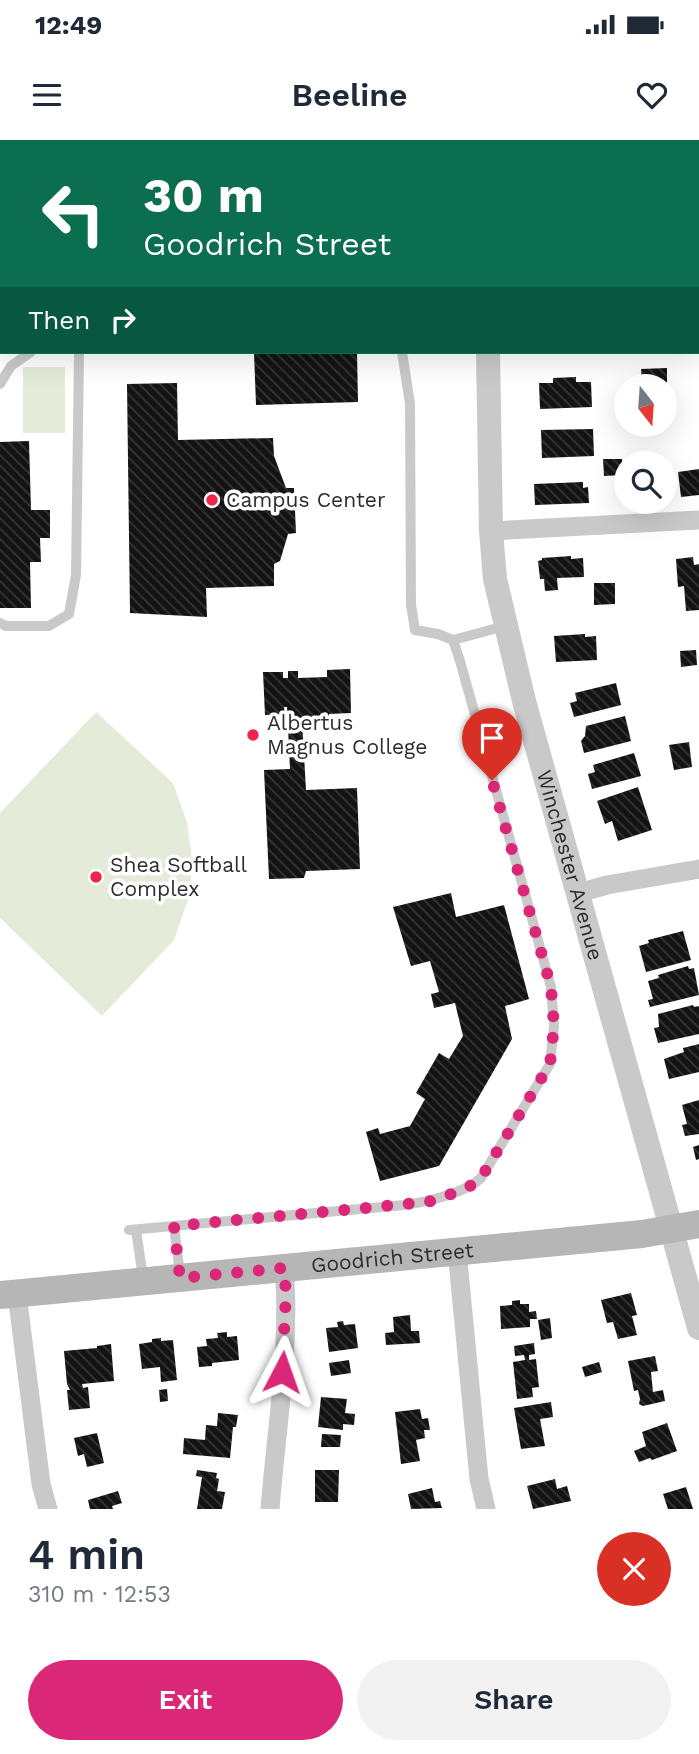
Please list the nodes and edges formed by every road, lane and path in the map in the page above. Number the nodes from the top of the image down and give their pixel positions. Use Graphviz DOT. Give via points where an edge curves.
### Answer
graph roads {
  1 [pos="28,354"];
  2 [pos="79,354"];
  3 [pos="402,354"];
  4 [pos="488,354"];
  5 [pos="0,384"];
  6 [pos="699,520"];
  7 [pos="491,531"];
  8 [pos="0,623"];
  9 [pos="505,626"];
  10 [pos="453,640"];
  11 [pos="699,869"];
  12 [pos="579,893"];
  13 [pos="174,1226"];
  14 [pos="685,1227"];
  15 [pos="457,1251"];
  16 [pos="284,1268"];
  17 [pos="180,1278"];
  18 [pos="143,1282"];
  19 [pos="8,1294"];
  20 [pos="699,1328"];
  21 [pos="48,1509"];
  22 [pos="270,1509"];
  23 [pos="486,1509"];
  1 -- 5 [label="lane" via="11,366"];
  2 -- 8 [label="lane" via="76,575 69,614 49,626"];
  3 -- 10 [label="lane" via="410,404 415,630"];
  4 -- 7 [label="street, Winchester Avenue"];
  6 -- 7 [label="street"];
  7 -- 9 [label="street, Winchester Avenue"];
  9 -- 10 [label="lane"];
  9 -- 12 [label="street, Winchester Avenue"];
  10 -- 13 [label="lane" via="551,987 554,1026 550,1064 471,1188 428,1202"];
  11 -- 12 [label="street"];
  12 -- 14 [label="street, Winchester Avenue"];
  13 -- 17 [label="lane"];
  13 -- 18 [label="lane" via="133,1230"];
  14 -- 15 [label="main road, Goodrich Street"];
  14 -- 20 [label="street, Winchester Avenue"];
  15 -- 16 [label="main road, Goodrich Street"];
  15 -- 23 [label="street" via="479,1479"];
  16 -- 17 [label="main road, Goodrich Street"];
  16 -- 22 [label="street" via="284,1346"];
  17 -- 18 [label="main road, Goodrich Street"];
  18 -- 19 [label="main road, Goodrich Street"];
  19 -- 21 [label="street"];
}
